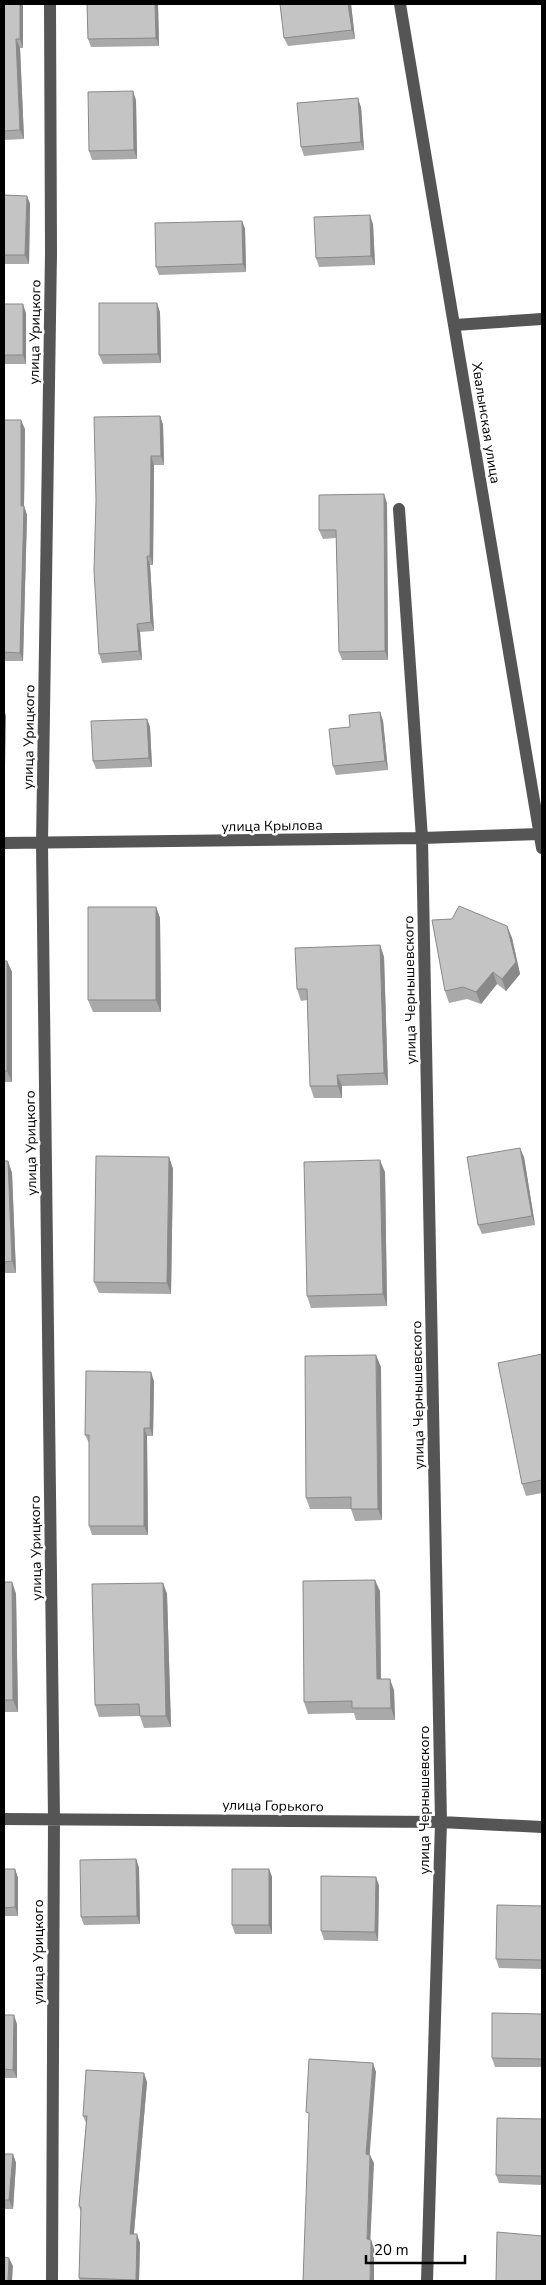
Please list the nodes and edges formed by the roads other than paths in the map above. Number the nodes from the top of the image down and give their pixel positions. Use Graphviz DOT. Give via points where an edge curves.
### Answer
graph roads {
  1 [pos="50,4"];
  2 [pos="400,4"];
  3 [pos="542,319"];
  4 [pos="455,325"];
  5 [pos="398,509"];
  6 [pos="538,798"];
  7 [pos="540,834"];
  8 [pos="422,838"];
  9 [pos="4,843"];
  10 [pos="42,844"];
  11 [pos="542,848"];
  12 [pos="54,1818"];
  13 [pos="4,1819"];
  14 [pos="441,1822"];
  15 [pos="542,1827"];
  16 [pos="52,2281"];
  17 [pos="427,2281"];
  1 -- 10 [label="street, улица Урицкого" via="51,253"];
  2 -- 4 [label="street, Хвалынская улица"];
  3 -- 4 [label="street"];
  4 -- 6 [label="street, Хвалынская улица"];
  5 -- 8 [label="street, улица Чернышевского"];
  6 -- 7 [label="street, Хвалынская улица"];
  7 -- 8 [label="street, улица Крылова"];
  7 -- 11 [label="street, Хвалынская улица"];
  8 -- 10 [label="street, улица Крылова"];
  8 -- 14 [label="street, улица Чернышевского"];
  9 -- 10 [label="street, улица Крылова"];
  10 -- 12 [label="street, улица Урицкого"];
  12 -- 13 [label="street, улица Горького"];
  12 -- 14 [label="street, улица Горького"];
  12 -- 16 [label="street, улица Урицкого"];
  14 -- 15 [label="street, улица Горького"];
  14 -- 17 [label="street, улица Чернышевского"];
}
